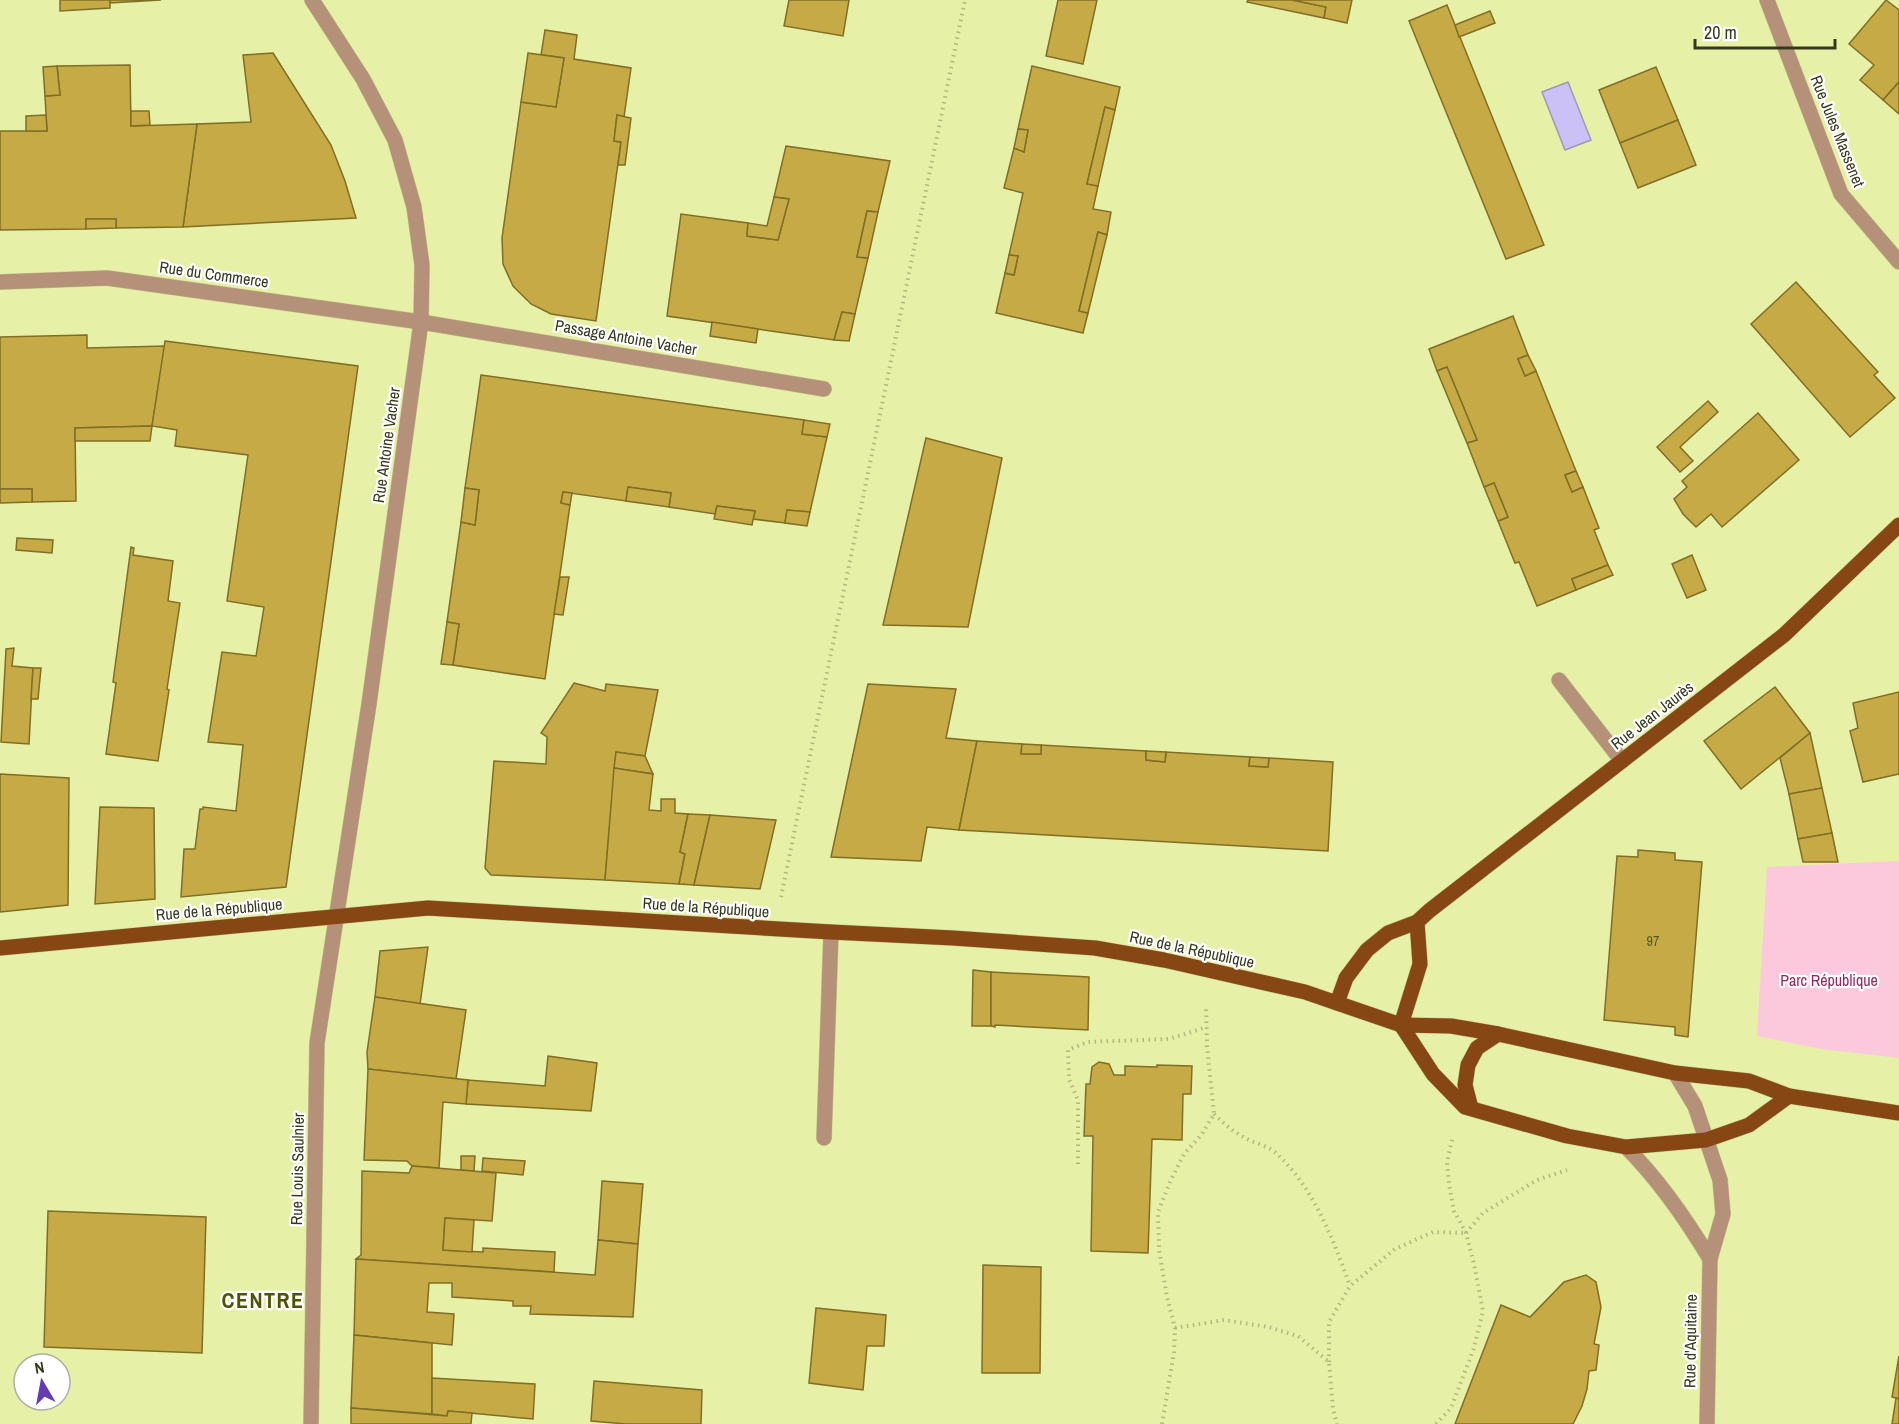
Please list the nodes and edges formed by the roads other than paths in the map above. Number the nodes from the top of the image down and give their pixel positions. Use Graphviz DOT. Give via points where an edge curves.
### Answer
graph roads {
  1 [pos="312,0"];
  2 [pos="1767,0"];
  3 [pos="1899,262"];
  4 [pos="0,282"];
  5 [pos="421,322"];
  6 [pos="824,389"];
  7 [pos="1899,525"];
  8 [pos="1559,680"];
  9 [pos="1622,761"];
  10 [pos="337,916"];
  11 [pos="1417,922"];
  12 [pos="831,932"];
  13 [pos="0,948"];
  14 [pos="1337,1003"];
  15 [pos="1401,1025"];
  16 [pos="1498,1034"];
  17 [pos="1675,1073"];
  18 [pos="1789,1096"];
  19 [pos="1470,1108"];
  20 [pos="1899,1113"];
  21 [pos="824,1138"];
  22 [pos="1706,1140"];
  23 [pos="1626,1147"];
  24 [pos="1710,1259"];
  25 [pos="311,1424"];
  26 [pos="1707,1424"];
  1 -- 5 [label="street, Rue Antoine Vacher" via="363,79 395,140 414,207 422,265"];
  2 -- 3 [label="street, Rue Jules Massenet" via="1841,194"];
  4 -- 5 [label="street, Rue du Commerce" via="107,278"];
  5 -- 6 [label="street, Passage Antoine Vacher"];
  5 -- 10 [label="street, Rue Antoine Vacher"];
  7 -- 9 [label="main road, Rue Jean Jaurès" via="1784,634"];
  8 -- 9 [label="street"];
  9 -- 11 [label="main road, Rue Jean Jaurès"];
  10 -- 12 [label="main road, Rue de la République" via="428,908"];
  10 -- 13 [label="main road, Rue de la République"];
  10 -- 25 [label="street, Rue Louis Saulnier" via="317,1043"];
  11 -- 14 [label="main road, Rue Jean Jaurès" via="1388,933 1366,950 1346,978"];
  11 -- 15 [label="main road" via="1420,964"];
  12 -- 14 [label="main road, Rue de la République" via="1095,948 1305,992"];
  12 -- 21 [label="street"];
  14 -- 15 [label="main road, Rue de la République"];
  15 -- 16 [label="main road, Rue de la République" via="1450,1026"];
  15 -- 19 [label="main road" via="1432,1074"];
  16 -- 17 [label="main road, Rue de la République"];
  16 -- 19 [label="main road" via="1477,1048 1468,1065 1465,1085"];
  17 -- 18 [label="main road, Rue de la République" via="1749,1081"];
  17 -- 22 [label="street, Rue d'Aquitaine" via="1695,1106"];
  18 -- 20 [label="main road, Rue de la République"];
  18 -- 22 [label="main road" via="1749,1125"];
  19 -- 23 [label="main road" via="1567,1136"];
  22 -- 23 [label="main road"];
  22 -- 24 [label="street, Rue d'Aquitaine" via="1720,1180 1723,1214"];
  23 -- 24 [label="street" via="1691,1227"];
  24 -- 26 [label="street, Rue d'Aquitaine"];
}
